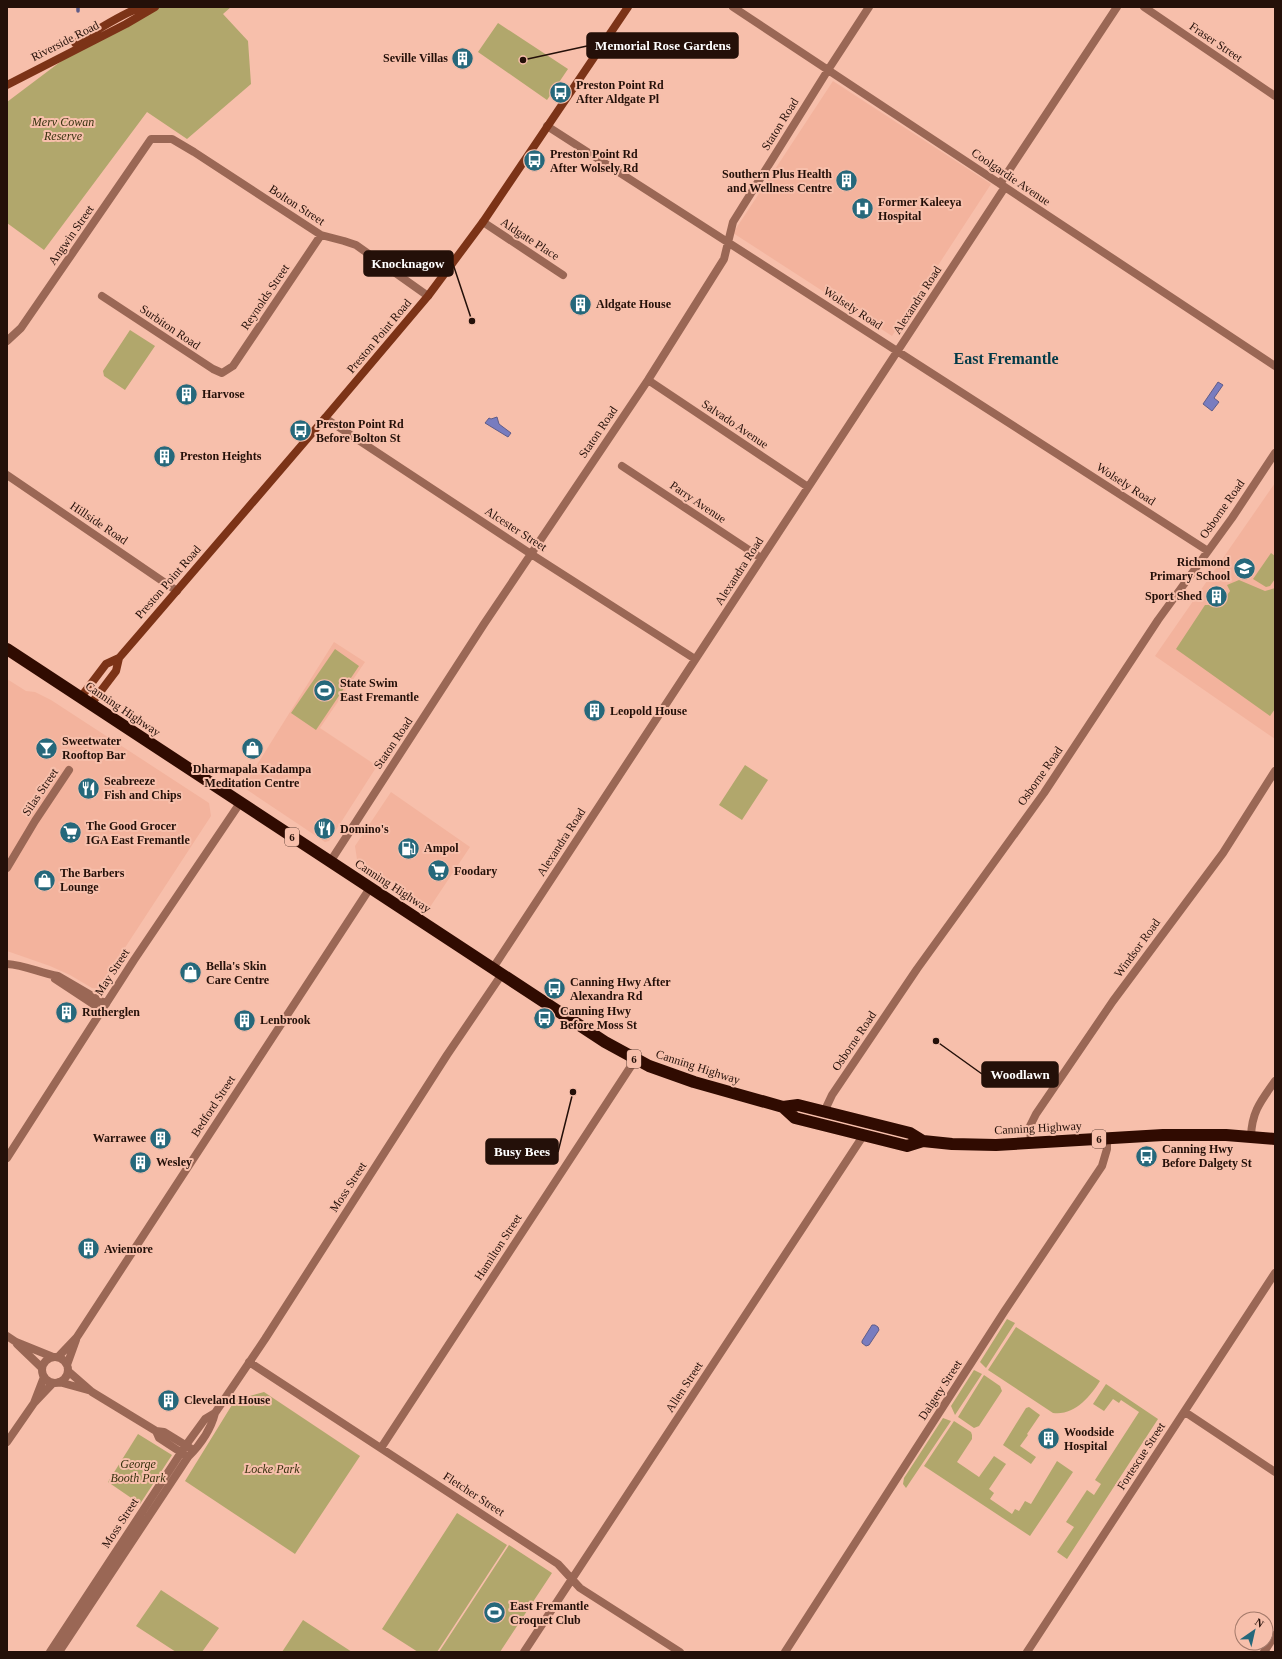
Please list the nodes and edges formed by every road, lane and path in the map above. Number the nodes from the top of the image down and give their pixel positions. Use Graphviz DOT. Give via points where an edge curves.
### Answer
graph roads {
  1 [pos="140,7"];
  2 [pos="155,7"];
  3 [pos="628,7"];
  4 [pos="733,7"];
  5 [pos="869,7"];
  6 [pos="1117,7"];
  7 [pos="1144,7"];
  8 [pos="828,70"];
  9 [pos="7,78"];
  10 [pos="7,85"];
  11 [pos="1275,96"];
  12 [pos="547,126"];
  13 [pos="151,139"];
  14 [pos="1003,186"];
  15 [pos="483,222"];
  16 [pos="321,235"];
  17 [pos="728,242"];
  18 [pos="563,275"];
  19 [pos="102,296"];
  20 [pos="428,296"];
  21 [pos="7,341"];
  22 [pos="898,351"];
  23 [pos="1275,366"];
  24 [pos="226,372"];
  25 [pos="648,380"];
  26 [pos="325,418"];
  27 [pos="1275,453"];
  28 [pos="622,466"];
  29 [pos="7,475"];
  30 [pos="808,487"];
  31 [pos="1208,551"];
  32 [pos="531,554"];
  33 [pos="761,558"];
  34 [pos="177,591"];
  35 [pos="7,650"];
  36 [pos="119,658"];
  37 [pos="695,659"];
  38 [pos="81,697"];
  39 [pos="92,704"];
  40 [pos="69,770"];
  41 [pos="1275,771"];
  42 [pos="240,803"];
  43 [pos="330,862"];
  44 [pos="7,868"];
  45 [pos="370,888"];
  46 [pos="7,958"];
  47 [pos="10,964"];
  48 [pos="497,971"];
  49 [pos="104,1007"];
  50 [pos="635,1060"];
  51 [pos="1275,1081"];
  52 [pos="783,1107"];
  53 [pos="824,1112"];
  54 [pos="863,1136"];
  55 [pos="1251,1136"];
  56 [pos="1107,1139"];
  57 [pos="1275,1139"];
  58 [pos="923,1141"];
  59 [pos="1030,1143"];
  60 [pos="7,1158"];
  61 [pos="1275,1273"];
  62 [pos="7,1336"];
  63 [pos="77,1337"];
  64 [pos="16,1342"];
  65 [pos="55,1357"];
  66 [pos="249,1362"];
  67 [pos="42,1368"];
  68 [pos="67,1368"];
  69 [pos="44,1377"];
  70 [pos="56,1383"];
  71 [pos="92,1392"];
  72 [pos="34,1403"];
  73 [pos="1185,1412"];
  74 [pos="7,1442"];
  75 [pos="381,1448"];
  76 [pos="187,1451"];
  77 [pos="1275,1472"];
  78 [pos="572,1579"];
  79 [pos="1275,1634"];
  80 [pos="50,1652"];
  81 [pos="59,1652"];
  82 [pos="524,1652"];
  83 [pos="680,1652"];
  84 [pos="785,1652"];
  85 [pos="1027,1652"];
  86 [pos="1264,1652"];
  1 -- 9 [label="main road, Riverside Road"];
  2 -- 10 [label="main road, Riverside Road"];
  3 -- 12 [label="main road, Preston Point Road"];
  4 -- 8 [label="street, Coolgardie Avenue"];
  5 -- 8 [label="street, Staton Road"];
  6 -- 14 [label="street, Alexandra Road"];
  7 -- 11 [label="street, Fraser Street"];
  8 -- 14 [label="street, Coolgardie Avenue"];
  8 -- 17 [label="street, Staton Road" via="733,222"];
  12 -- 15 [label="main road, Preston Point Road"];
  12 -- 17 [label="street, Wolsely Road"];
  13 -- 16 [label="street, Bolton Street" via="172,139"];
  13 -- 21 [label="street, Angwin Street" via="21,328"];
  14 -- 22 [label="street, Alexandra Road"];
  14 -- 23 [label="street, Coolgardie Avenue"];
  15 -- 18 [label="street, Aldgate Place"];
  15 -- 20 [label="main road, Preston Point Road"];
  16 -- 20 [label="street, Bolton Street" via="356,245"];
  16 -- 24 [label="street, Reynolds Street" via="233,366"];
  17 -- 22 [label="street, Wolsely Road"];
  17 -- 25 [label="street, Staton Road" via="724,259"];
  19 -- 24 [label="street, Surbiton Road" via="213,369"];
  20 -- 26 [label="main road, Preston Point Road"];
  22 -- 30 [label="street, Alexandra Road"];
  22 -- 31 [label="street, Wolsely Road"];
  25 -- 30 [label="street, Salvado Avenue"];
  25 -- 32 [label="street, Staton Road"];
  26 -- 32 [label="street, Alcester Street"];
  26 -- 34 [label="main road, Preston Point Road"];
  27 -- 31 [label="street, Osborne Road"];
  28 -- 33 [label="street, Parry Avenue"];
  29 -- 34 [label="street, Hillside Road"];
  30 -- 33 [label="street, Alexandra Road"];
  31 -- 53 [label="street, Osborne Road" via="1158,620 1044,793 917,970 832,1095"];
  32 -- 37 [label="street, Alcester Street"];
  32 -- 43 [label="street, Staton Road"];
  33 -- 37 [label="street, Alexandra Road"];
  34 -- 36 [label="main road, Preston Point Road"];
  35 -- 38 [label="highway, Canning Highway / 6"];
  36 -- 38 [label="main road, Preston Point Road" via="106,664"];
  36 -- 39 [label="main road, Preston Point Road" via="116,671"];
  37 -- 48 [label="street, Alexandra Road"];
  38 -- 39 [label="highway, Canning Highway / 6"];
  39 -- 42 [label="highway, Canning Highway / 6"];
  40 -- 44 [label="street, Silas Street"];
  41 -- 59 [label="street, Windsor Road" via="1223,853 1113,1000 1036,1114 1030,1126"];
  42 -- 43 [label="highway, Canning Highway / 6"];
  42 -- 49 [label="street, May Street"];
  43 -- 45 [label="highway, Canning Highway / 6"];
  45 -- 48 [label="highway, Canning Highway / 6"];
  45 -- 63 [label="street, Bedford Street"];
  46 -- 47 [label="street"];
  47 -- 49 [label="street" via="58,976"];
  48 -- 50 [label="highway, Canning Highway / 6"];
  48 -- 66 [label="street, Moss Street" via="443,1062"];
  49 -- 60 [label="street, May Street"];
  50 -- 52 [label="highway, Canning Highway / 6" via="694,1082"];
  50 -- 75 [label="street, Hamilton Street"];
  51 -- 55 [label="street" via="1258,1106 1252,1122"];
  52 -- 53 [label="highway, Canning Highway / 6" via="798,1105"];
  52 -- 54 [label="highway, Canning Highway / 6" via="795,1118"];
  53 -- 58 [label="highway, Canning Highway / 6" via="910,1133"];
  54 -- 58 [label="highway, Canning Highway / 6" via="907,1146"];
  54 -- 78 [label="street, Allen Street"];
  55 -- 56 [label="highway, Canning Highway / 6"];
  55 -- 57 [label="highway, Canning Highway / 6"];
  56 -- 59 [label="highway, Canning Highway / 6"];
  56 -- 84 [label="street, Dalgety Street" via="1102,1166 1004,1312"];
  58 -- 59 [label="highway, Canning Highway / 6" via="996,1145"];
  61 -- 73 [label="street, Fortescue Street"];
  62 -- 64 [label="street"];
  63 -- 65 [label="street, Bedford Street"];
  63 -- 68 [label="street, Bedford Street"];
  64 -- 65 [label="street"];
  64 -- 67 [label="street"];
  65 -- 67 [label="street" via="46,1361"];
  65 -- 68 [label="street" via="64,1361"];
  66 -- 75 [label="street, Fletcher Street"];
  66 -- 76 [label="street, Moss Street" via="215,1413 205,1419"];
  67 -- 69 [label="street"];
  68 -- 70 [label="street" via="65,1378"];
  68 -- 71 [label="street"];
  69 -- 70 [label="street"];
  69 -- 72 [label="street"];
  70 -- 71 [label="street"];
  70 -- 72 [label="street"];
  71 -- 76 [label="street" via="156,1431 160,1438"];
  72 -- 74 [label="street"];
  73 -- 77 [label="street"];
  73 -- 85 [label="street, Fortescue Street"];
  75 -- 78 [label="street, Fletcher Street" via="558,1564"];
  76 -- 80 [label="street, Moss Street"];
  76 -- 81 [label="street, Moss Street"];
  78 -- 82 [label="street, Allen Street"];
  78 -- 83 [label="street, Fletcher Street" via="580,1588"];
  79 -- 86 [label="street"];
}
